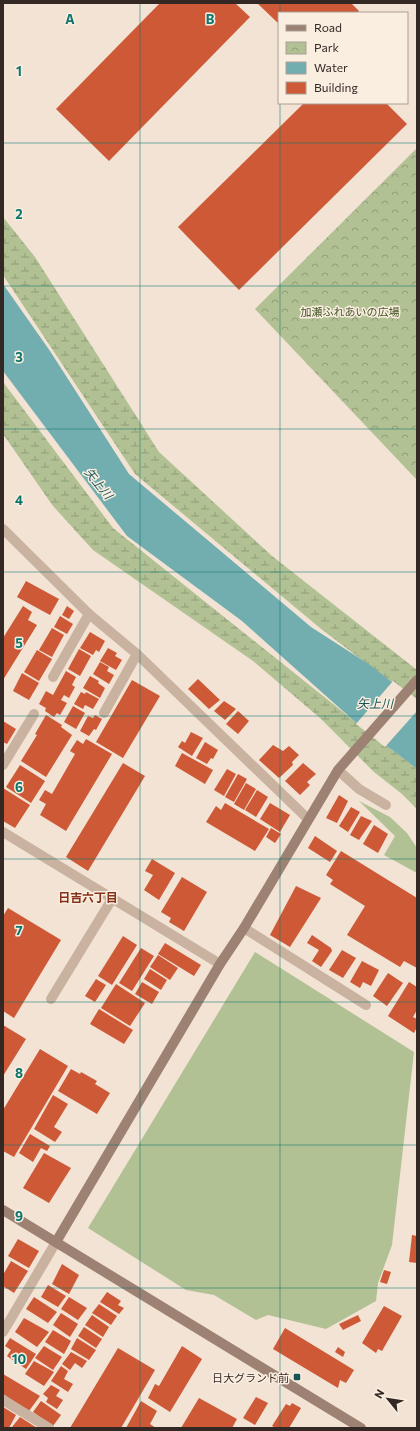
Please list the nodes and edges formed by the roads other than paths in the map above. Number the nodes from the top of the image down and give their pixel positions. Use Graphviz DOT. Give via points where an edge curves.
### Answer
graph roads {
  1 [pos="3,529"];
  2 [pos="89,614"];
  3 [pos="138,654"];
  4 [pos="54,677"];
  5 [pos="417,680"];
  6 [pos="104,712"];
  7 [pos="34,714"];
  8 [pos="3,765"];
  9 [pos="340,767"];
  10 [pos="386,805"];
  11 [pos="308,819"];
  12 [pos="3,833"];
  13 [pos="112,899"];
  14 [pos="244,928"];
  15 [pos="220,964"];
  16 [pos="51,999"];
  17 [pos="366,1005"];
  18 [pos="3,1210"];
  19 [pos="56,1242"];
  20 [pos="3,1332"];
  21 [pos="3,1400"];
  22 [pos="49,1428"];
  23 [pos="361,1428"];
  1 -- 2 [label="street"];
  2 -- 3 [label="street"];
  2 -- 4 [label="street"];
  3 -- 6 [label="street"];
  3 -- 11 [label="street"];
  5 -- 9 [label="street"];
  7 -- 8 [label="street"];
  9 -- 10 [label="street" via="359,789"];
  9 -- 11 [label="street"];
  11 -- 14 [label="street"];
  12 -- 13 [label="street"];
  13 -- 15 [label="street"];
  13 -- 16 [label="street"];
  14 -- 15 [label="street"];
  14 -- 17 [label="street"];
  15 -- 19 [label="street"];
  18 -- 19 [label="street"];
  19 -- 20 [label="street"];
  19 -- 23 [label="street"];
  21 -- 22 [label="street"];
}
